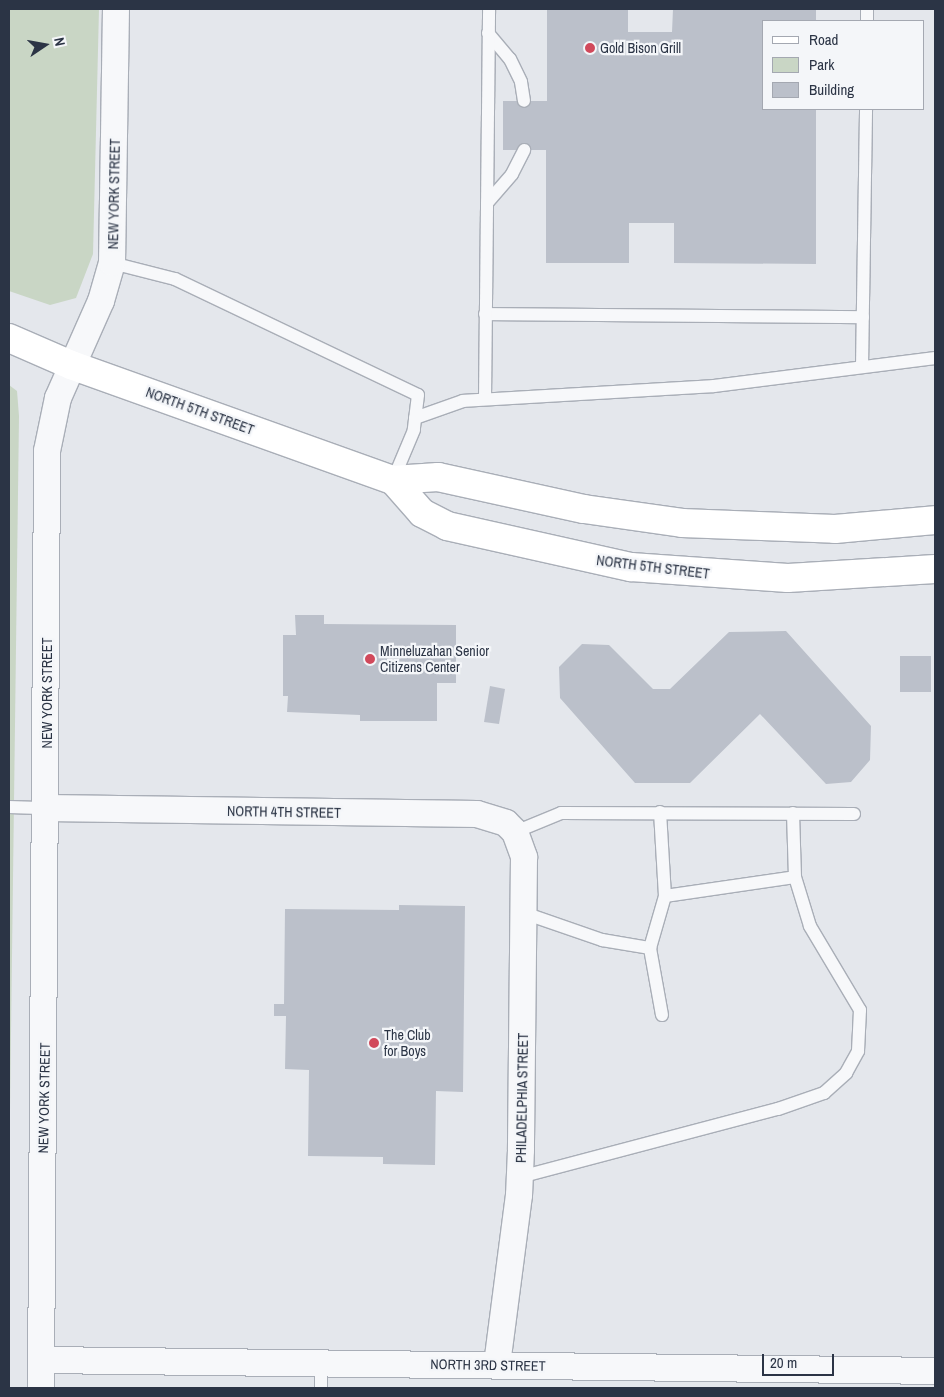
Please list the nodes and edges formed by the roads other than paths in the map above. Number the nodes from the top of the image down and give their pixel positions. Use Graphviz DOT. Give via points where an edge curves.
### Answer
graph roads {
  1 [pos="116,9"];
  2 [pos="489,9"];
  3 [pos="488,33"];
  4 [pos="524,101"];
  5 [pos="866,110"];
  6 [pos="524,150"];
  7 [pos="487,203"];
  8 [pos="112,263"];
  9 [pos="485,314"];
  10 [pos="863,317"];
  11 [pos="9,338"];
  12 [pos="935,358"];
  13 [pos="71,365"];
  14 [pos="862,368"];
  15 [pos="484,399"];
  16 [pos="415,418"];
  17 [pos="393,480"];
  18 [pos="935,520"];
  19 [pos="935,569"];
  20 [pos="9,807"];
  21 [pos="47,808"];
  22 [pos="660,812"];
  23 [pos="793,813"];
  24 [pos="854,814"];
  25 [pos="515,832"];
  26 [pos="795,877"];
  27 [pos="665,896"];
  28 [pos="524,913"];
  29 [pos="650,948"];
  30 [pos="662,1015"];
  31 [pos="520,1177"];
  32 [pos="41,1360"];
  33 [pos="497,1365"];
  34 [pos="935,1371"];
  35 [pos="321,1376"];
  36 [pos="41,1388"];
  1 -- 8 [label="street, NEW YORK STREET"];
  2 -- 3 [label="lane"];
  3 -- 4 [label="lane" via="510,59 521,82"];
  3 -- 7 [label="lane"];
  5 -- 10 [label="lane"];
  6 -- 7 [label="lane" via="512,174"];
  7 -- 9 [label="lane"];
  8 -- 13 [label="street, NEW YORK STREET" via="100,301"];
  8 -- 16 [label="lane" via="175,279 418,394"];
  9 -- 10 [label="lane"];
  9 -- 15 [label="lane"];
  10 -- 14 [label="lane"];
  11 -- 13 [label="main road, NORTH 5TH STREET"];
  12 -- 14 [label="lane"];
  13 -- 17 [label="main road, NORTH 5TH STREET"];
  13 -- 21 [label="street, NEW YORK STREET" via="58,398 48,451"];
  14 -- 15 [label="lane" via="714,386"];
  15 -- 16 [label="lane" via="463,401"];
  16 -- 17 [label="lane"];
  17 -- 18 [label="main road, NORTH 5TH STREET" via="438,477 584,509 682,524 835,529"];
  17 -- 19 [label="main road, NORTH 5TH STREET" via="422,513 447,526 631,567 788,578"];
  20 -- 21 [label="lane"];
  21 -- 25 [label="street, NORTH 4TH STREET" via="477,814 506,823"];
  21 -- 32 [label="street, NEW YORK STREET"];
  22 -- 23 [label="lane"];
  22 -- 25 [label="lane" via="561,813"];
  22 -- 27 [label="lane"];
  23 -- 24 [label="lane"];
  23 -- 26 [label="lane"];
  25 -- 28 [label="street, PHILADELPHIA STREET" via="524,857"];
  26 -- 27 [label="lane"];
  26 -- 31 [label="lane" via="810,926 860,1010 858,1051 846,1073 824,1093 778,1109"];
  27 -- 29 [label="lane"];
  28 -- 29 [label="lane" via="602,940"];
  28 -- 31 [label="street, PHILADELPHIA STREET"];
  29 -- 30 [label="lane"];
  31 -- 33 [label="street, PHILADELPHIA STREET"];
  32 -- 35 [label="street, NORTH 3RD STREET"];
  32 -- 36 [label="street, NEW YORK STREET"];
  33 -- 34 [label="street, NORTH 3RD STREET"];
  33 -- 35 [label="street, NORTH 3RD STREET"];
}
